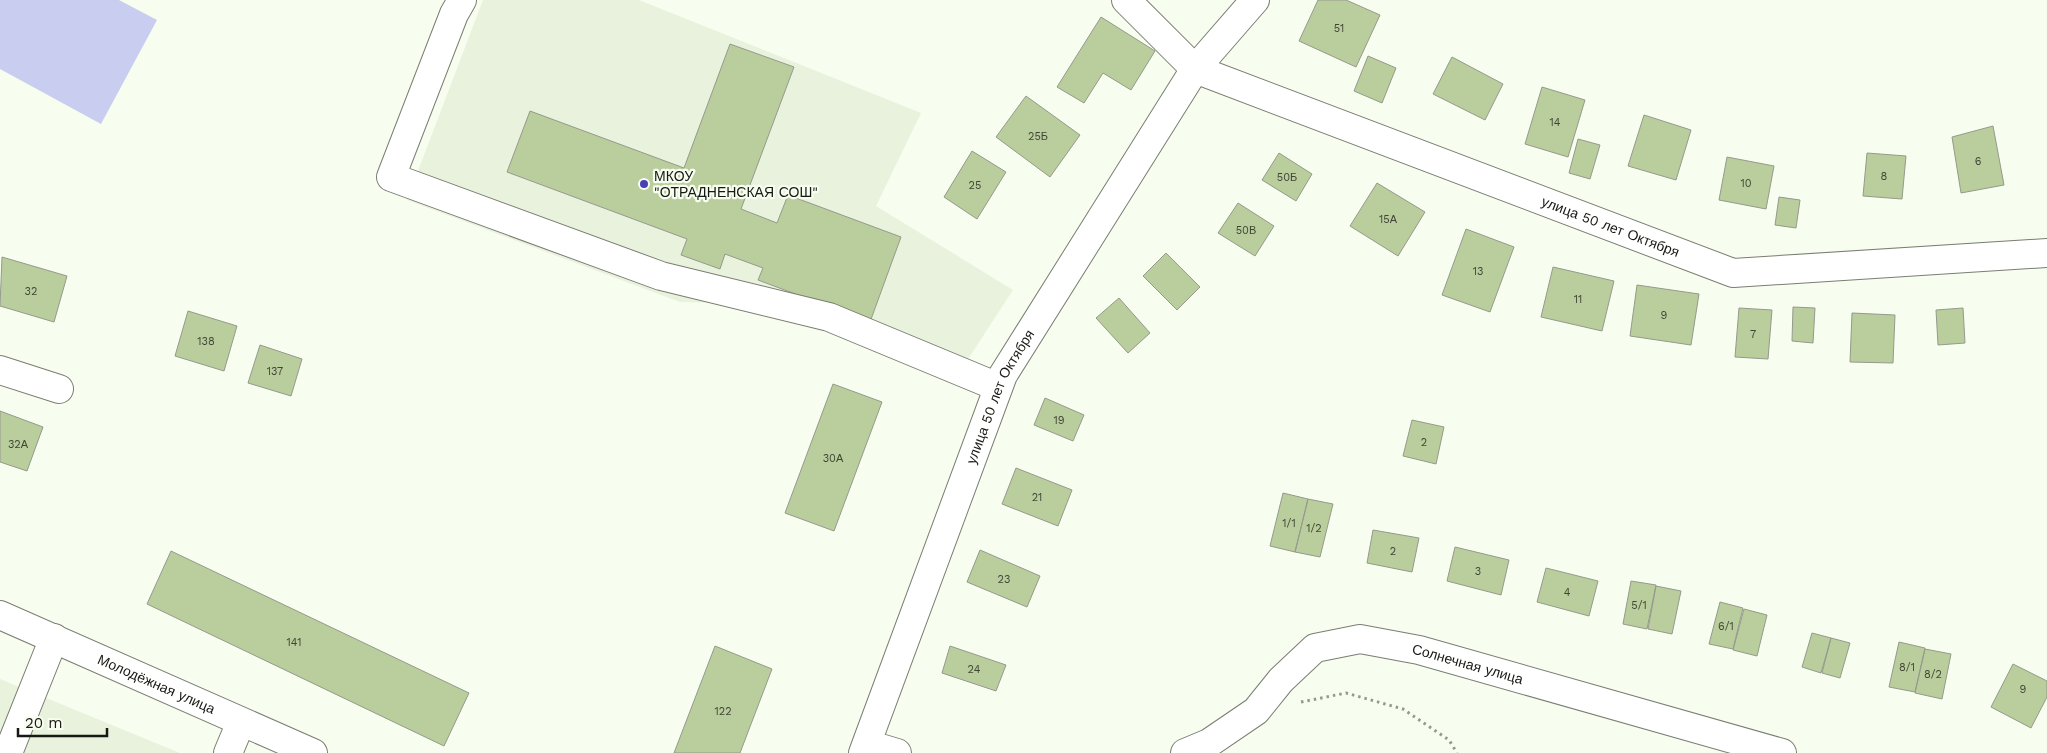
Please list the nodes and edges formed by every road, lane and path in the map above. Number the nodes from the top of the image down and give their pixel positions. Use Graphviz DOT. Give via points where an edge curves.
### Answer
graph roads {
  1 [pos="462,0"];
  2 [pos="1126,0"];
  3 [pos="1254,0"];
  4 [pos="1194,69"];
  5 [pos="2047,253"];
  6 [pos="0,370"];
  7 [pos="998,386"];
  8 [pos="59,389"];
  9 [pos="0,615"];
  10 [pos="54,638"];
  11 [pos="1256,711"];
  12 [pos="241,722"];
  13 [pos="865,748"];
  14 [pos="8,753"];
  15 [pos="228,753"];
  16 [pos="313,753"];
  17 [pos="897,753"];
  18 [pos="1185,753"];
  19 [pos="1457,753"];
  20 [pos="1782,753"];
  1 -- 7 [label="street" via="391,177 661,276 829,317"];
  2 -- 4 [label="street, улица 50 лет Октября"];
  3 -- 4 [label="street, улица 50 лет Октября"];
  4 -- 5 [label="street, улица 50 лет Октября" via="1732,272"];
  4 -- 7 [label="street, улица 50 лет Октября"];
  6 -- 8 [label="street"];
  7 -- 13 [label="street, улица 50 лет Октября"];
  9 -- 10 [label="street, Молодёжная улица"];
  10 -- 12 [label="street, Молодёжная улица"];
  10 -- 14 [label="street"];
  11 -- 18 [label="street, Солнечная улица" via="1209,743"];
  11 -- 19 [label="path" via="1346,693 1402,709 1449,740"];
  11 -- 20 [label="street, Солнечная улица" via="1281,680 1315,648 1360,639 1419,650"];
  12 -- 15 [label="street"];
  12 -- 16 [label="street, Молодёжная улица"];
  13 -- 17 [label="street"];
}
